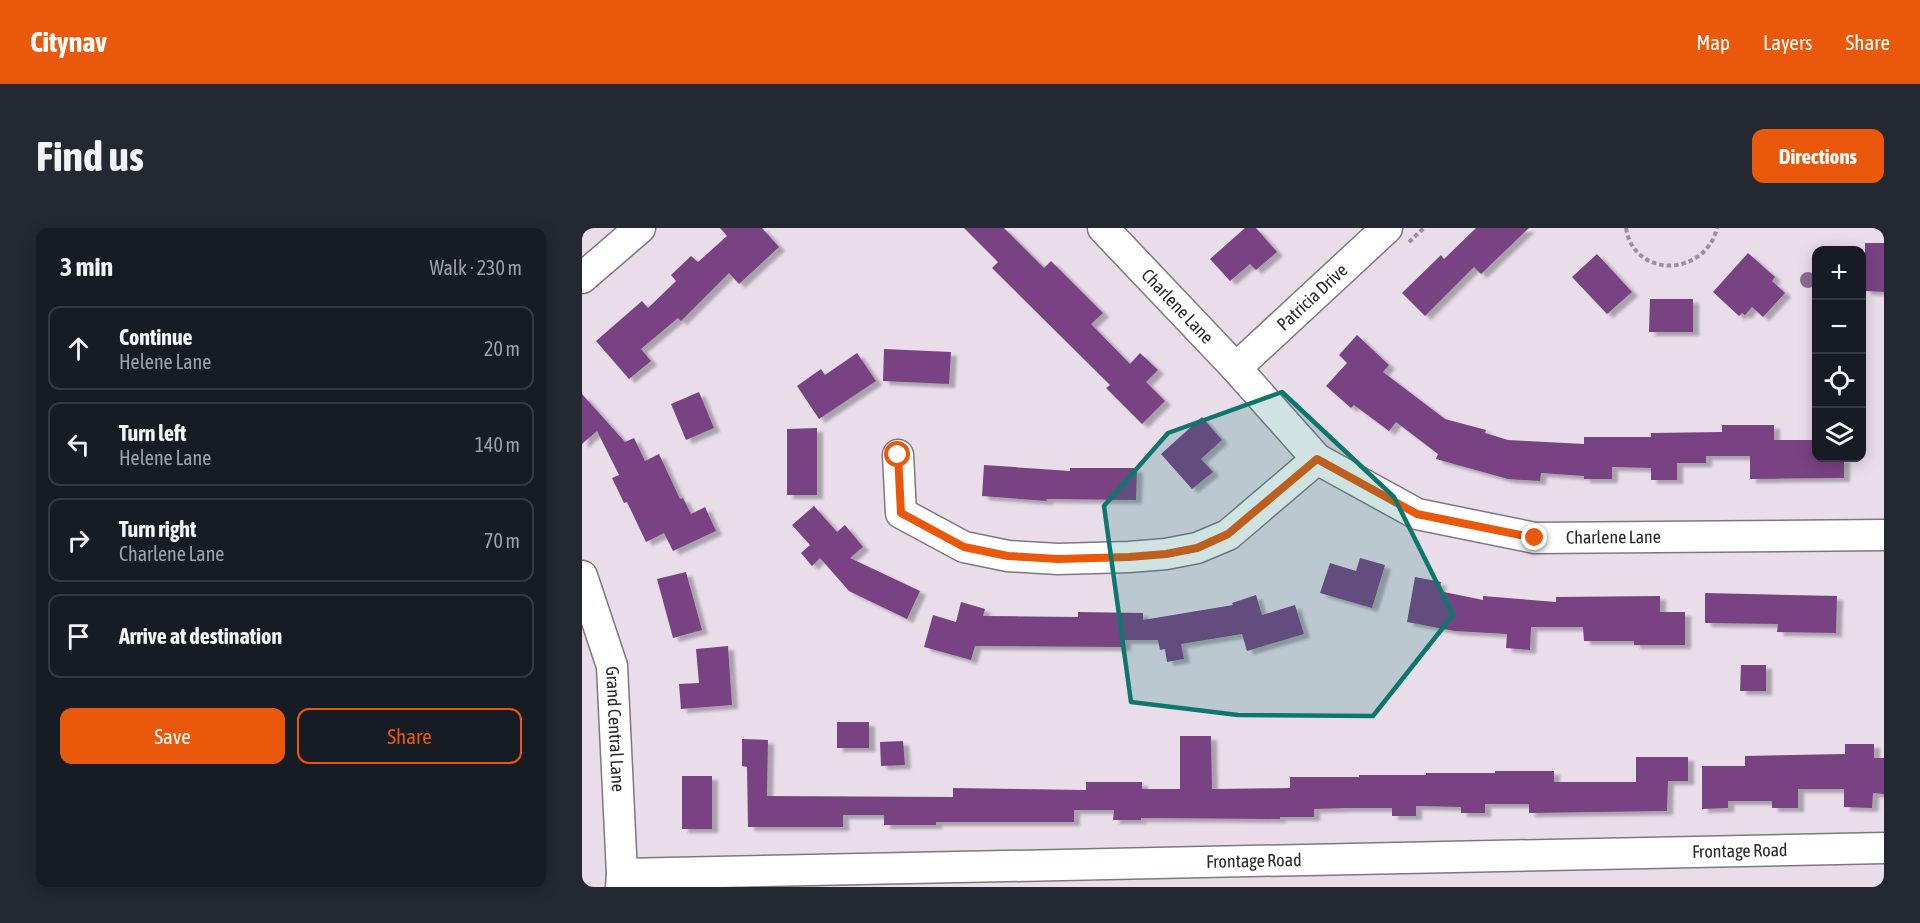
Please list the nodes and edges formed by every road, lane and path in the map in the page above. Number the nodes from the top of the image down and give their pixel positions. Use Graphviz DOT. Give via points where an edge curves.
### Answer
graph roads {
  1 [pos="640,228"];
  2 [pos="1103,228"];
  3 [pos="1387,228"];
  4 [pos="1626,228"];
  5 [pos="1718,228"];
  6 [pos="582,278"];
  7 [pos="1236,368"];
  8 [pos="898,455"];
  9 [pos="1317,459"];
  10 [pos="1884,536"];
  11 [pos="582,576"];
  12 [pos="1884,848"];
  13 [pos="622,881"];
  1 -- 6 [label="street"];
  2 -- 7 [label="street, Charlene Lane"];
  3 -- 7 [label="street, Patricia Drive"];
  4 -- 5 [label="path" via="1634,249 1646,258 1660,265 1677,266 1703,254"];
  7 -- 9 [label="street, Charlene Lane"];
  8 -- 9 [label="street" via="901,513 964,547 1008,556 1058,559 1129,557 1197,548 1228,534"];
  9 -- 10 [label="street, Charlene Lane" via="1417,514 1535,538"];
  11 -- 13 [label="street, Grand Central Lane" via="612,666"];
  12 -- 13 [label="street, Frontage Road"];
}
